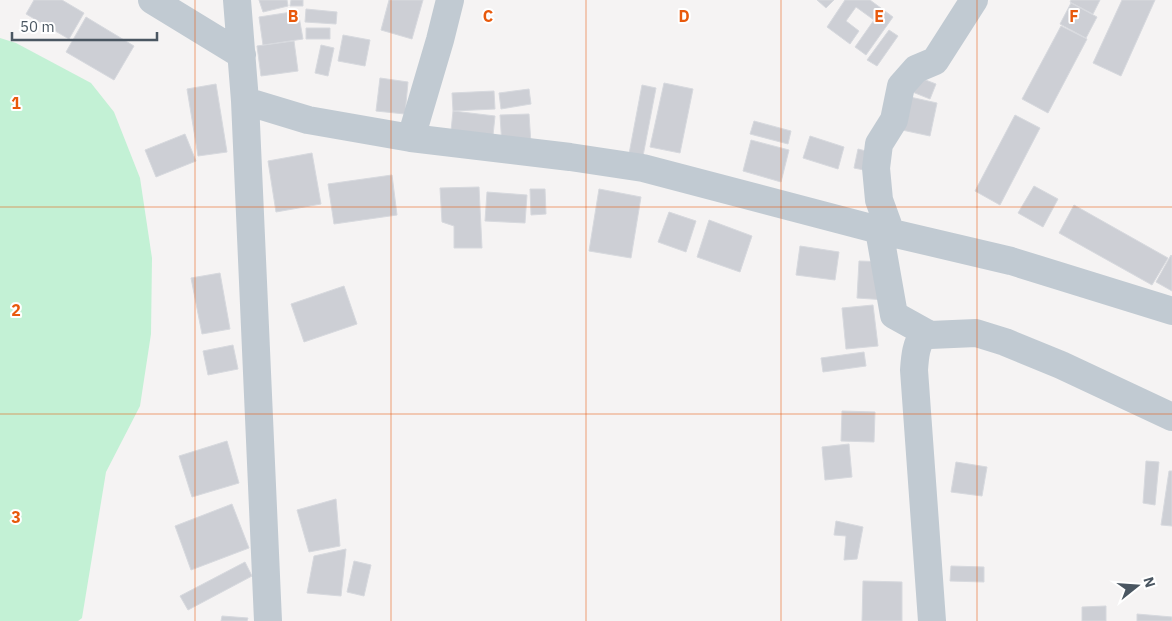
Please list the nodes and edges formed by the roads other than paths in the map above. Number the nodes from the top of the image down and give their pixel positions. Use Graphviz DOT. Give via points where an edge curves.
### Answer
graph roads {
  1 [pos="152,0"];
  2 [pos="238,0"];
  3 [pos="450,0"];
  4 [pos="974,0"];
  5 [pos="242,55"];
  6 [pos="245,101"];
  7 [pos="411,138"];
  8 [pos="885,232"];
  9 [pos="1172,311"];
  10 [pos="924,333"];
  11 [pos="1172,417"];
  12 [pos="268,621"];
  13 [pos="932,621"];
  1 -- 5 [label="street"];
  2 -- 5 [label="street"];
  3 -- 7 [label="street"];
  4 -- 8 [label="street" via="935,61 916,70 901,86 894,120 879,144 876,168"];
  5 -- 6 [label="street"];
  6 -- 7 [label="street" via="308,120"];
  6 -- 12 [label="street"];
  7 -- 8 [label="street" via="643,168"];
  8 -- 9 [label="street" via="1011,261"];
  8 -- 10 [label="street" via="894,315"];
  10 -- 11 [label="street" via="976,333 1005,342"];
  10 -- 13 [label="street" via="914,354 914,370"];
}
